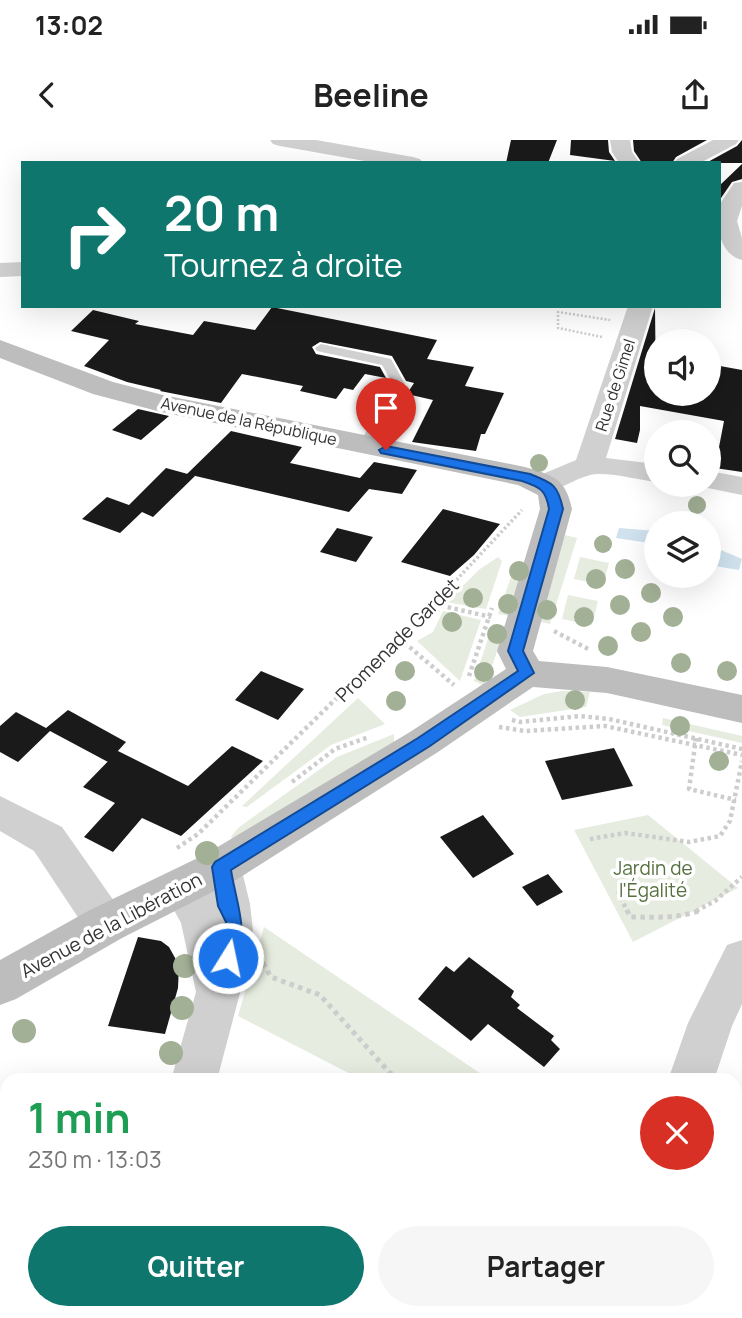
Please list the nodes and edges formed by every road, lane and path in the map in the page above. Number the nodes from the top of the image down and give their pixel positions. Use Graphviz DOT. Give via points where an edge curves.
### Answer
graph roads {
  1 [pos="280,140"];
  2 [pos="620,140"];
  3 [pos="731,140"];
  4 [pos="742,142"];
  5 [pos="330,144"];
  6 [pos="406,161"];
  7 [pos="629,161"];
  8 [pos="688,161"];
  9 [pos="721,179"];
  10 [pos="734,191"];
  11 [pos="742,253"];
  12 [pos="21,269"];
  13 [pos="0,270"];
  14 [pos="635,324"];
  15 [pos="0,348"];
  16 [pos="321,348"];
  17 [pos="365,446"];
  18 [pos="589,465"];
  19 [pos="644,472"];
  20 [pos="721,482"];
  21 [pos="742,486"];
  22 [pos="532,493"];
  23 [pos="399,638"];
  24 [pos="527,673"];
  25 [pos="481,705"];
  26 [pos="742,709"];
  27 [pos="695,741"];
  28 [pos="742,748"];
  29 [pos="742,755"];
  30 [pos="742,761"];
  31 [pos="741,780"];
  32 [pos="736,800"];
  33 [pos="0,812"];
  34 [pos="590,839"];
  35 [pos="210,850"];
  36 [pos="742,877"];
  37 [pos="183,888"];
  38 [pos="618,891"];
  39 [pos="106,924"];
  40 [pos="260,958"];
  41 [pos="742,959"];
  42 [pos="0,984"];
  43 [pos="219,994"];
  44 [pos="196,1073"];
  45 [pos="390,1073"];
  46 [pos="693,1073"];
  1 -- 5 [label="street"];
  2 -- 7 [label="street"];
  3 -- 4 [label="street"];
  3 -- 8 [label="street"];
  5 -- 6 [label="street"];
  9 -- 10 [label="street"];
  10 -- 11 [label="street" via="725,226"];
  12 -- 13 [label="street"];
  14 -- 14 [label="path" via="558,312 558,328"];
  14 -- 18 [label="street, Rue de Gimel"];
  15 -- 17 [label="street, Avenue de la République" via="103,388"];
  16 -- 17 [label="lane" via="387,362 399,384"];
  17 -- 22 [label="street, Avenue de la République" via="525,477"];
  18 -- 19 [label="street"];
  18 -- 22 [label="street"];
  20 -- 21 [label="street"];
  22 -- 23 [label="path, Promenade Gardet" via="523,511"];
  22 -- 24 [label="street" via="552,492 556,509 515,651"];
  23 -- 25 [label="path"];
  23 -- 35 [label="path, Promenade Gardet"];
  24 -- 25 [label="street, Avenue de la Libération"];
  24 -- 26 [label="street" via="607,680"];
  25 -- 27 [label="path" via="520,722 580,716 609,719"];
  25 -- 27 [label="path" via="499,727 516,732 597,725"];
  25 -- 35 [label="street, Avenue de la Libération"];
  27 -- 28 [label="path"];
  27 -- 29 [label="path"];
  27 -- 32 [label="path" via="689,789"];
  30 -- 31 [label="path"];
  31 -- 32 [label="path"];
  32 -- 34 [label="path" via="720,836 709,840 689,842 625,833"];
  33 -- 39 [label="street" via="48,839"];
  35 -- 37 [label="street, Avenue de la Libération"];
  35 -- 43 [label="street" via="235,922"];
  36 -- 38 [label="path" via="717,902 686,917 629,917"];
  37 -- 39 [label="street, Avenue de la Libération"];
  37 -- 43 [label="street" via="201,920"];
  39 -- 42 [label="street, Avenue de la Libération"];
  40 -- 45 [label="path" via="271,978 320,995"];
  41 -- 46 [label="street" via="710,1023"];
  43 -- 44 [label="street"];
}
